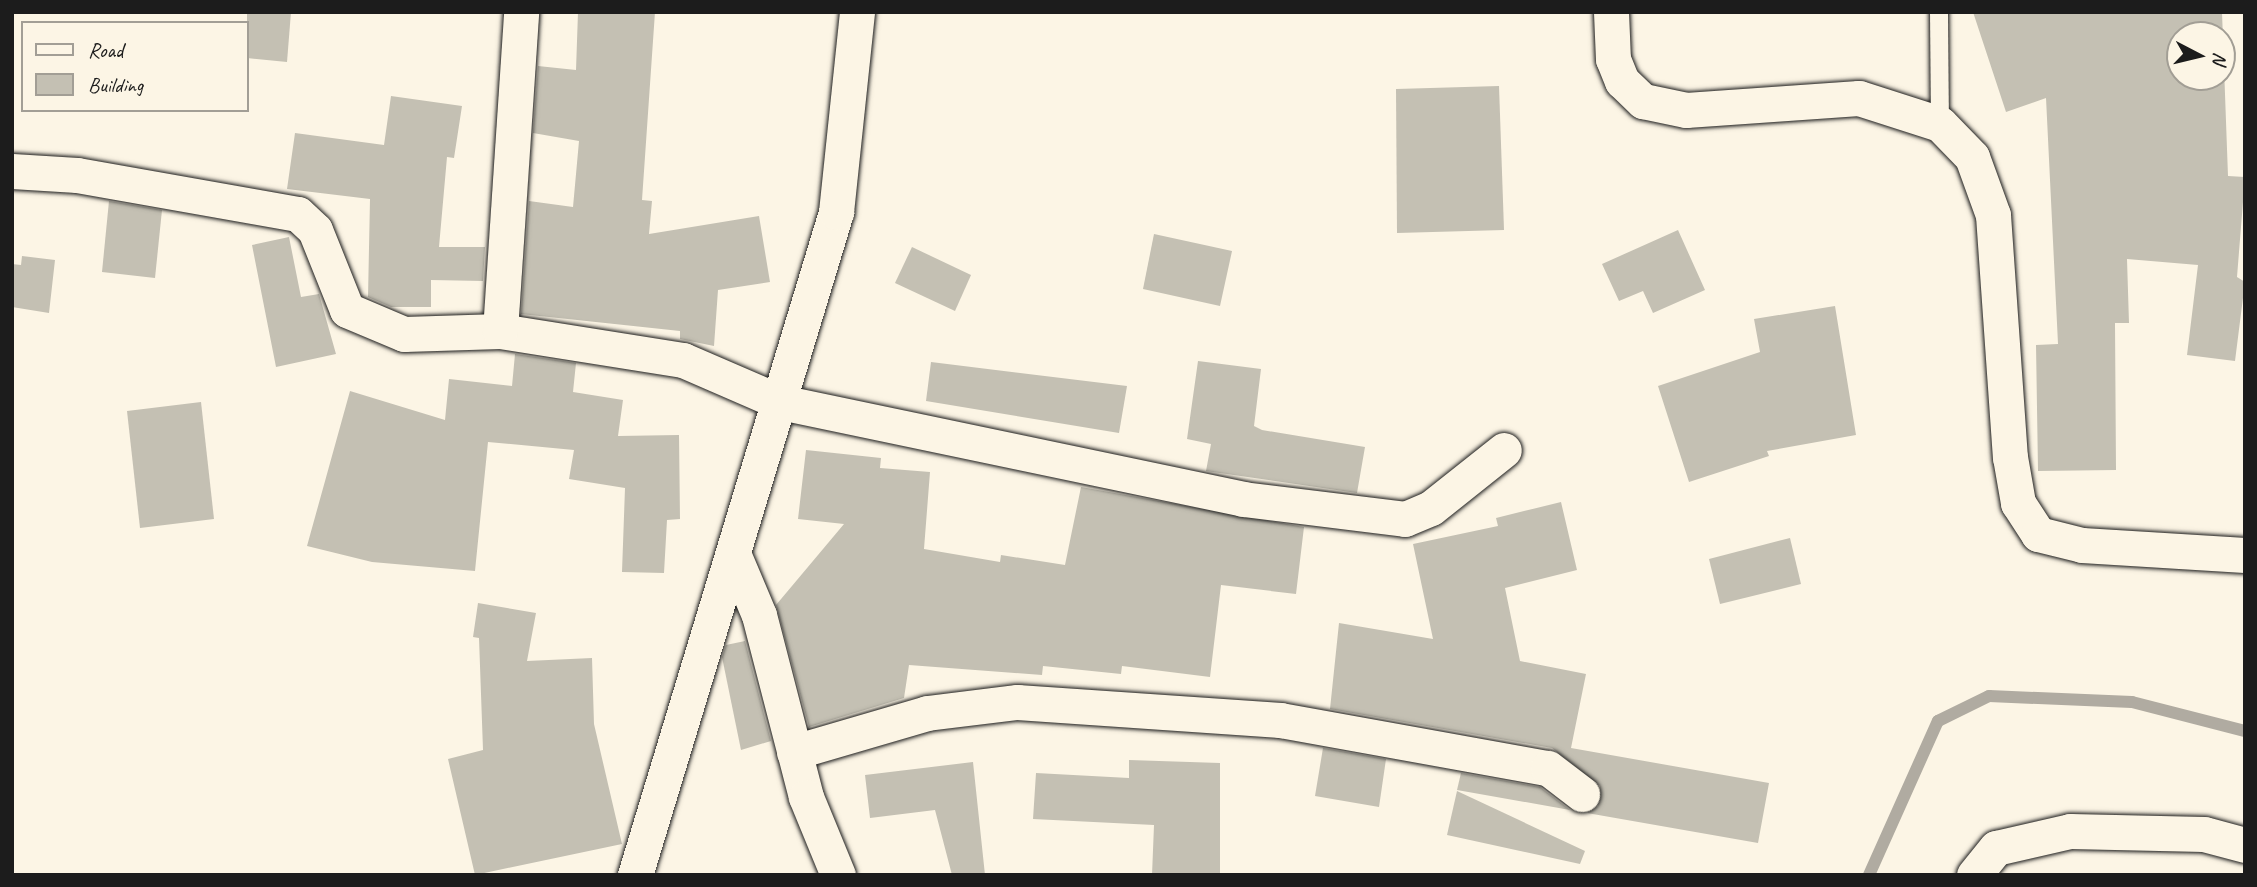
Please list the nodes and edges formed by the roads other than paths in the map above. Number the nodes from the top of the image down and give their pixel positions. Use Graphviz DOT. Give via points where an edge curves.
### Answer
graph roads {
  1 [pos="521,12"];
  2 [pos="857,12"];
  3 [pos="1611,12"];
  4 [pos="1940,12"];
  5 [pos="1940,124"];
  6 [pos="12,171"];
  7 [pos="500,331"];
  8 [pos="779,402"];
  9 [pos="1504,450"];
  10 [pos="2245,555"];
  11 [pos="735,558"];
  12 [pos="794,752"];
  13 [pos="1582,794"];
  14 [pos="2245,845"];
  15 [pos="635,875"];
  16 [pos="838,875"];
  17 [pos="1974,875"];
  1 -- 7 [label="street"];
  2 -- 8 [label="street" via="836,212"];
  3 -- 5 [label="street" via="1613,60 1622,81 1643,101 1686,110 1859,98"];
  4 -- 5 [label="lane"];
  5 -- 10 [label="street" via="1972,157 1993,215 2010,457 2018,503 2038,534 2082,545"];
  6 -- 7 [label="street" via="105,180 298,214 316,230 347,310 404,334"];
  7 -- 8 [label="street" via="683,360"];
  8 -- 9 [label="street" via="1243,499 1405,519 1431,509"];
  8 -- 11 [label="street"];
  11 -- 12 [label="street" via="759,615"];
  11 -- 15 [label="street"];
  12 -- 13 [label="street" via="927,713 1017,702 1334,728 1548,768"];
  12 -- 16 [label="street"];
  14 -- 17 [label="street" via="2204,834 2070,831 1996,848"];
}
